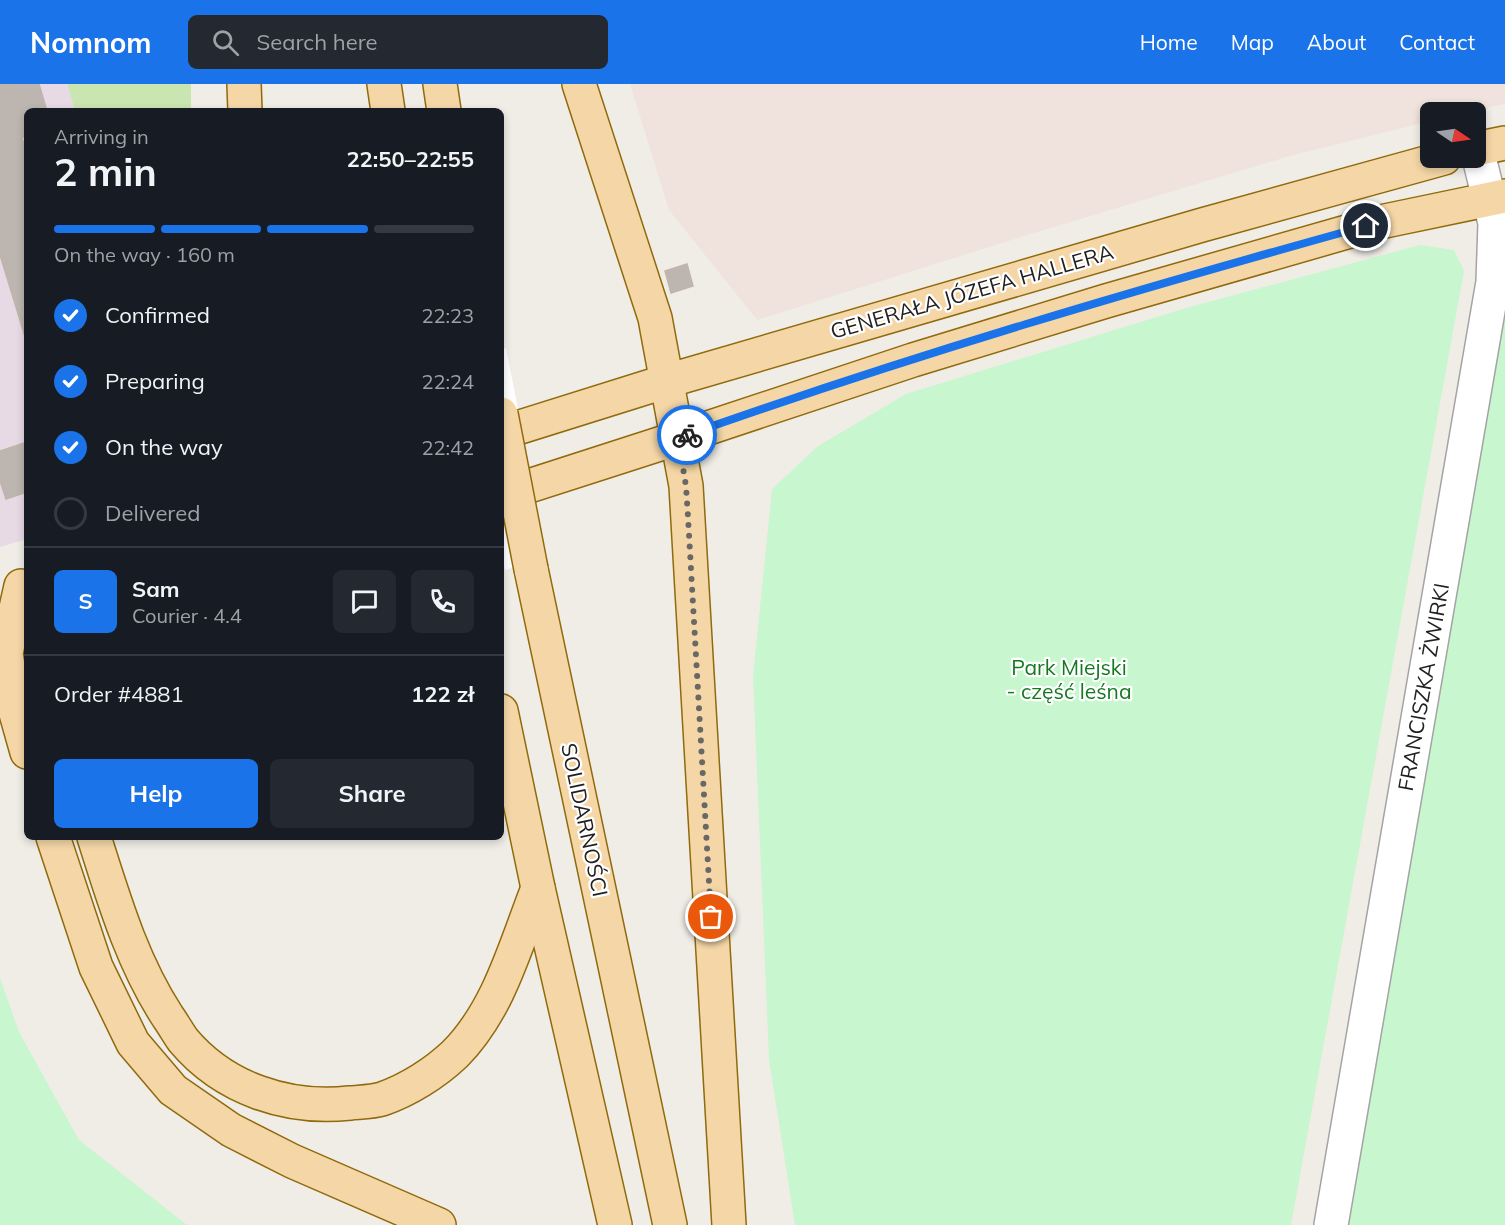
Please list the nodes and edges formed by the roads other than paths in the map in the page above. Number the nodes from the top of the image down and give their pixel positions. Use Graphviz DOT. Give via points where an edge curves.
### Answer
graph roads {
  1 [pos="244,84"];
  2 [pos="384,84"];
  3 [pos="440,84"];
  4 [pos="579,84"];
  5 [pos="245,108"];
  6 [pos="388,108"];
  7 [pos="444,108"];
  8 [pos="1486,147"];
  9 [pos="1420,165"];
  10 [pos="1497,197"];
  11 [pos="1499,283"];
  12 [pos="668,381"];
  13 [pos="504,430"];
  14 [pos="504,432"];
  15 [pos="678,438"];
  16 [pos="504,494"];
  17 [pos="16,587"];
  18 [pos="11,651"];
  19 [pos="504,725"];
  20 [pos="24,741"];
  21 [pos="54,840"];
  22 [pos="95,840"];
  23 [pos="538,888"];
  24 [pos="439,1225"];
  25 [pos="615,1225"];
  26 [pos="670,1225"];
  27 [pos="729,1225"];
  28 [pos="1331,1225"];
  1 -- 5 [label="main road"];
  2 -- 6 [label="main road"];
  3 -- 7 [label="main road"];
  4 -- 12 [label="main road" via="656,318"];
  8 -- 10 [label="street, FRANCISZKA ŻWIRKI"];
  9 -- 12 [label="main road, GENERAŁA JÓZEFA HALLERA" via="1213,221"];
  10 -- 11 [label="street, FRANCISZKA ŻWIRKI"];
  10 -- 15 [label="main road" via="1385,221 1106,301"];
  11 -- 28 [label="street, FRANCISZKA ŻWIRKI"];
  12 -- 14 [label="main road, GENERAŁA JÓZEFA HALLERA"];
  12 -- 15 [label="main road"];
  13 -- 26 [label="main road, SOLIDARNOŚCI, bridge"];
  15 -- 16 [label="main road"];
  15 -- 27 [label="main road" via="686,486"];
  17 -- 18 [label="main road"];
  18 -- 20 [label="main road" via="14,706"];
  19 -- 23 [label="main road"];
  21 -- 24 [label="main road" via="96,968 133,1043 173,1090 231,1130 282,1156"];
  22 -- 23 [label="main road" via="127,939 150,989 183,1040 218,1072 259,1094 299,1103 381,1100 419,1082 455,1054 481,1021 499,986"];
  23 -- 25 [label="main road"];
}
